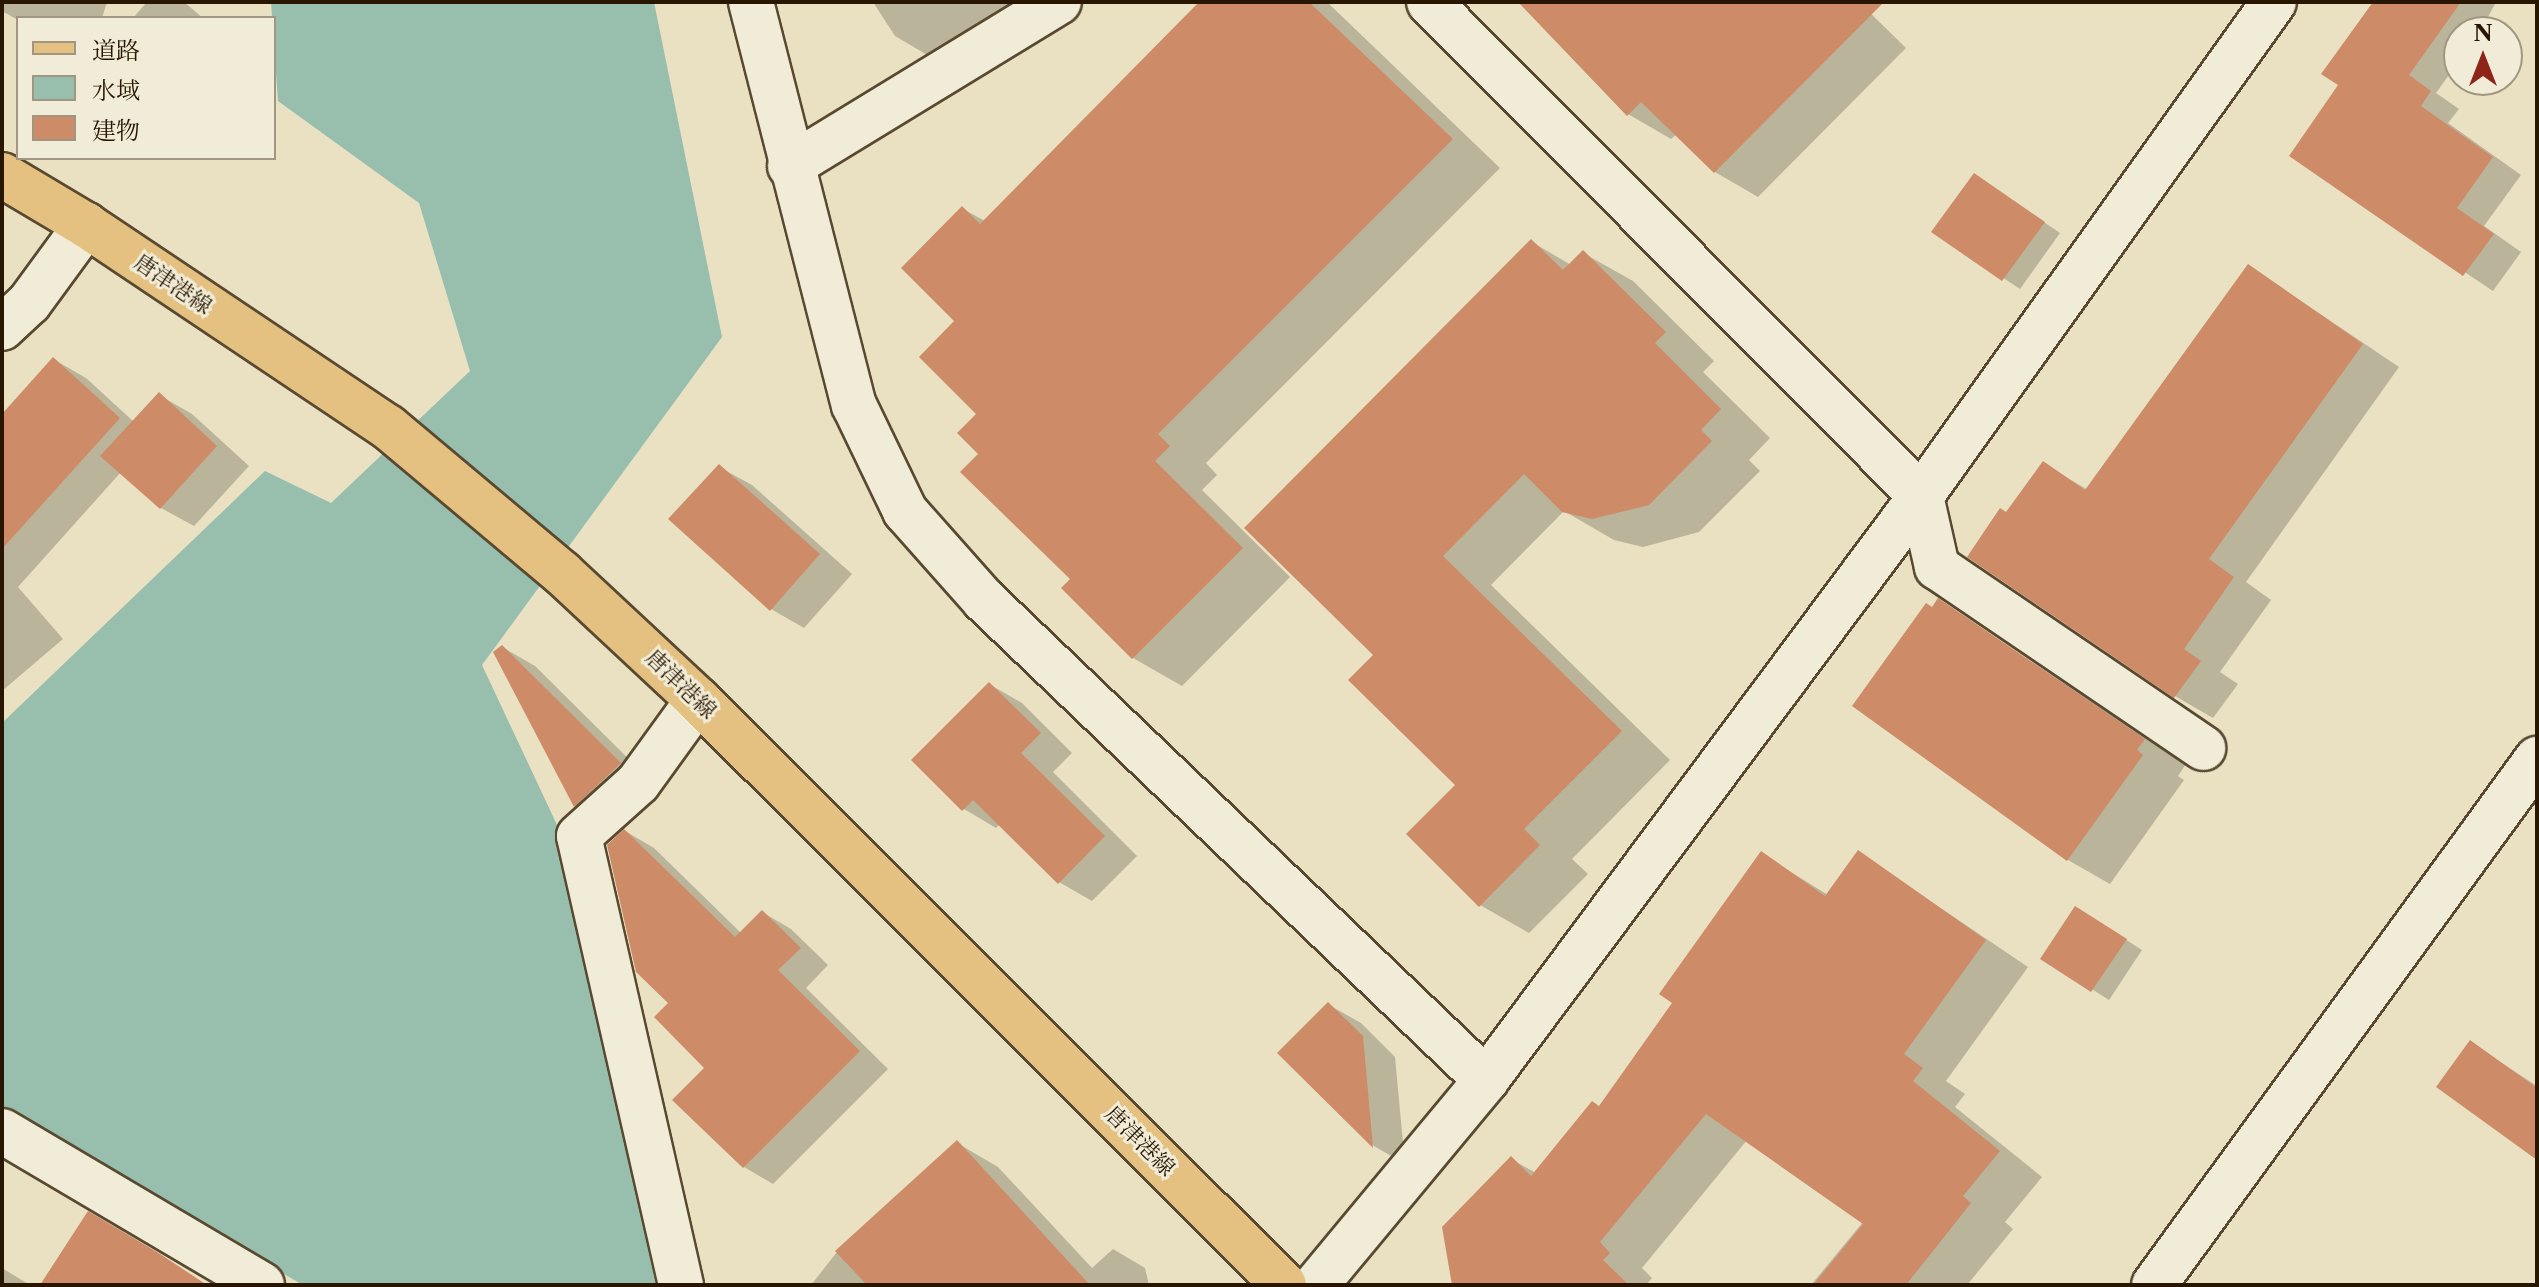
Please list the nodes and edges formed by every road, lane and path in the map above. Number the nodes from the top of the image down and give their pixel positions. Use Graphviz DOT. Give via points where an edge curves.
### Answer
graph roads {
  1 [pos="751,2"];
  2 [pos="1059,2"];
  3 [pos="1429,2"];
  4 [pos="2274,2"];
  5 [pos="790,166"];
  6 [pos="2,175"];
  7 [pos="86,225"];
  8 [pos="2,328"];
  9 [pos="1921,496"];
  10 [pos="698,700"];
  11 [pos="2203,748"];
  12 [pos="2537,759"];
  13 [pos="1486,1080"];
  14 [pos="2,1131"];
  15 [pos="262,1285"];
  16 [pos="681,1285"];
  17 [pos="1284,1285"];
  18 [pos="1316,1285"];
  19 [pos="2154,1285"];
  1 -- 5 [label="street"];
  2 -- 5 [label="street"];
  3 -- 9 [label="street"];
  4 -- 9 [label="street"];
  5 -- 13 [label="street" via="854,405 905,511 984,600"];
  6 -- 7 [label="main road, 唐津港線"];
  7 -- 8 [label="street" via="29,303"];
  7 -- 10 [label="main road, 唐津港線" via="388,427 562,573"];
  9 -- 11 [label="street" via="1937,567"];
  9 -- 13 [label="street"];
  10 -- 16 [label="street" via="638,783 579,836"];
  10 -- 17 [label="main road, 唐津港線"];
  12 -- 19 [label="street"];
  13 -- 18 [label="street"];
  14 -- 15 [label="street"];
}
